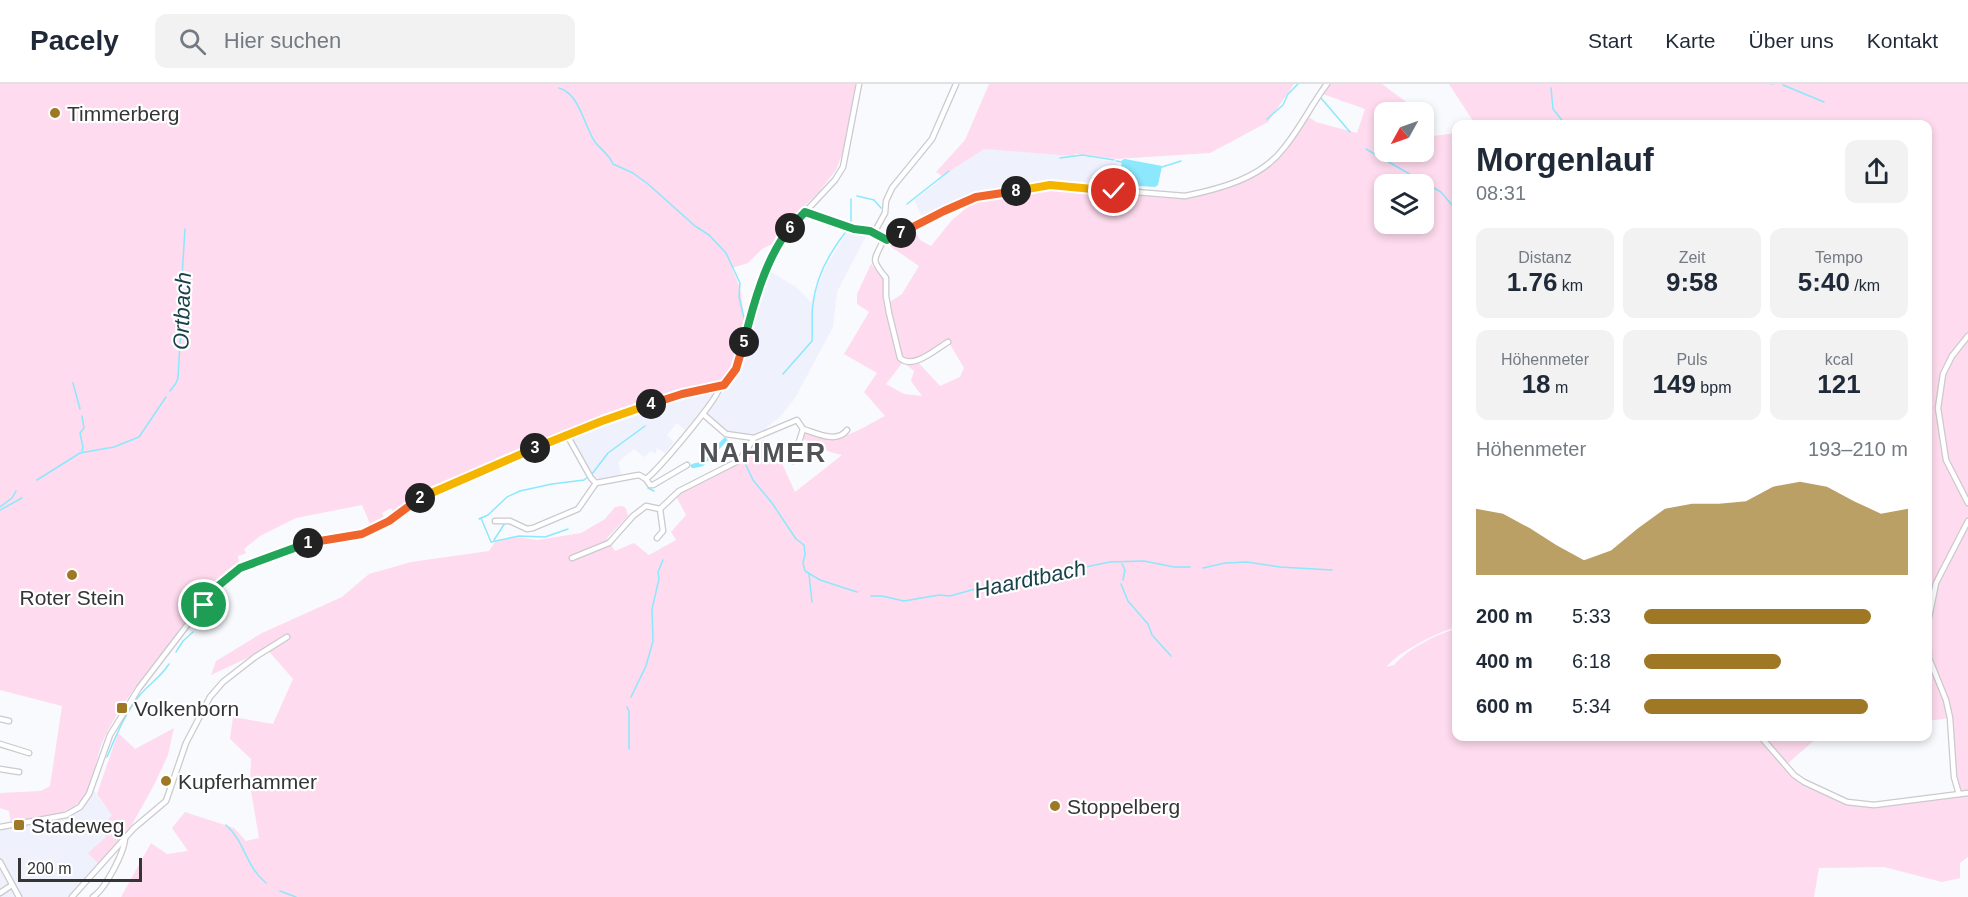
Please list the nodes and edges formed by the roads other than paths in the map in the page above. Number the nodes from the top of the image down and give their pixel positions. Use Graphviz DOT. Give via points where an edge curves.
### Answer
graph roads {
  1 [pos="859,84"];
  2 [pos="956,84"];
  3 [pos="1327,84"];
  4 [pos="805,212"];
  5 [pos="874,233"];
  6 [pos="884,239"];
  7 [pos="1968,336"];
  8 [pos="948,342"];
  9 [pos="720,386"];
  10 [pos="703,414"];
  11 [pos="803,429"];
  12 [pos="847,430"];
  13 [pos="567,435"];
  14 [pos="754,438"];
  15 [pos="793,461"];
  16 [pos="687,465"];
  17 [pos="646,479"];
  18 [pos="596,483"];
  19 [pos="1968,503"];
  20 [pos="660,509"];
  21 [pos="495,521"];
  22 [pos="1968,521"];
  23 [pos="657,538"];
  24 [pos="572,558"];
  25 [pos="1932,602"];
  26 [pos="287,637"];
  27 [pos="1932,665"];
  28 [pos="0,719"];
  29 [pos="9,722"];
  30 [pos="1764,741"];
  31 [pos="0,744"];
  32 [pos="29,753"];
  33 [pos="0,769"];
  34 [pos="20,772"];
  35 [pos="1968,793"];
  36 [pos="1959,794"];
  37 [pos="0,827"];
  38 [pos="125,837"];
  39 [pos="0,862"];
  40 [pos="12,885"];
  41 [pos="0,893"];
  42 [pos="19,897"];
  43 [pos="72,897"];
  44 [pos="93,897"];
  1 -- 4 [label="street" via="843,167"];
  2 -- 5 [label="street" via="932,139 892,188"];
  3 -- 6 [label="street" via="1282,151 1250,176 1227,185 1185,196 1050,185 976,197"];
  4 -- 5 [label="street"];
  4 -- 9 [label="street" via="778,244 751,314 738,366"];
  5 -- 6 [label="street"];
  6 -- 8 [label="street" via="875,262 886,278 900,358 912,362"];
  7 -- 19 [label="street" via="1943,374 1938,408 1946,460"];
  9 -- 10 [label="street"];
  9 -- 13 [label="street" via="650,404"];
  10 -- 14 [label="street" via="726,434"];
  10 -- 17 [label="street"];
  11 -- 12 [label="street" via="834,437"];
  11 -- 14 [label="street" via="794,420"];
  11 -- 15 [label="street"];
  13 -- 18 [label="street"];
  13 -- 37 [label="street" via="425,495 389,521 362,534 291,548 232,573 214,590 133,696 110,735 83,804 66,815"];
  14 -- 20 [label="street" via="740,460 679,491"];
  16 -- 17 [label="street" via="653,485"];
  17 -- 18 [label="street" via="639,475"];
  18 -- 21 [label="street" via="578,508 533,528 527,530 510,521"];
  20 -- 23 [label="street" via="663,531"];
  20 -- 24 [label="street" via="646,506 609,543"];
  22 -- 25 [label="street" via="1936,583"];
  26 -- 38 [label="street" via="255,657 210,697 186,743 169,797"];
  27 -- 36 [label="street" via="1950,718"];
  28 -- 29 [label="street"];
  30 -- 36 [label="street" via="1794,775 1847,802 1874,805"];
  31 -- 32 [label="street"];
  33 -- 34 [label="street"];
  35 -- 36 [label="street"];
  38 -- 43 [label="street"];
  38 -- 44 [label="street" via="108,878"];
  39 -- 40 [label="street"];
  40 -- 41 [label="street"];
  40 -- 42 [label="street"];
}
